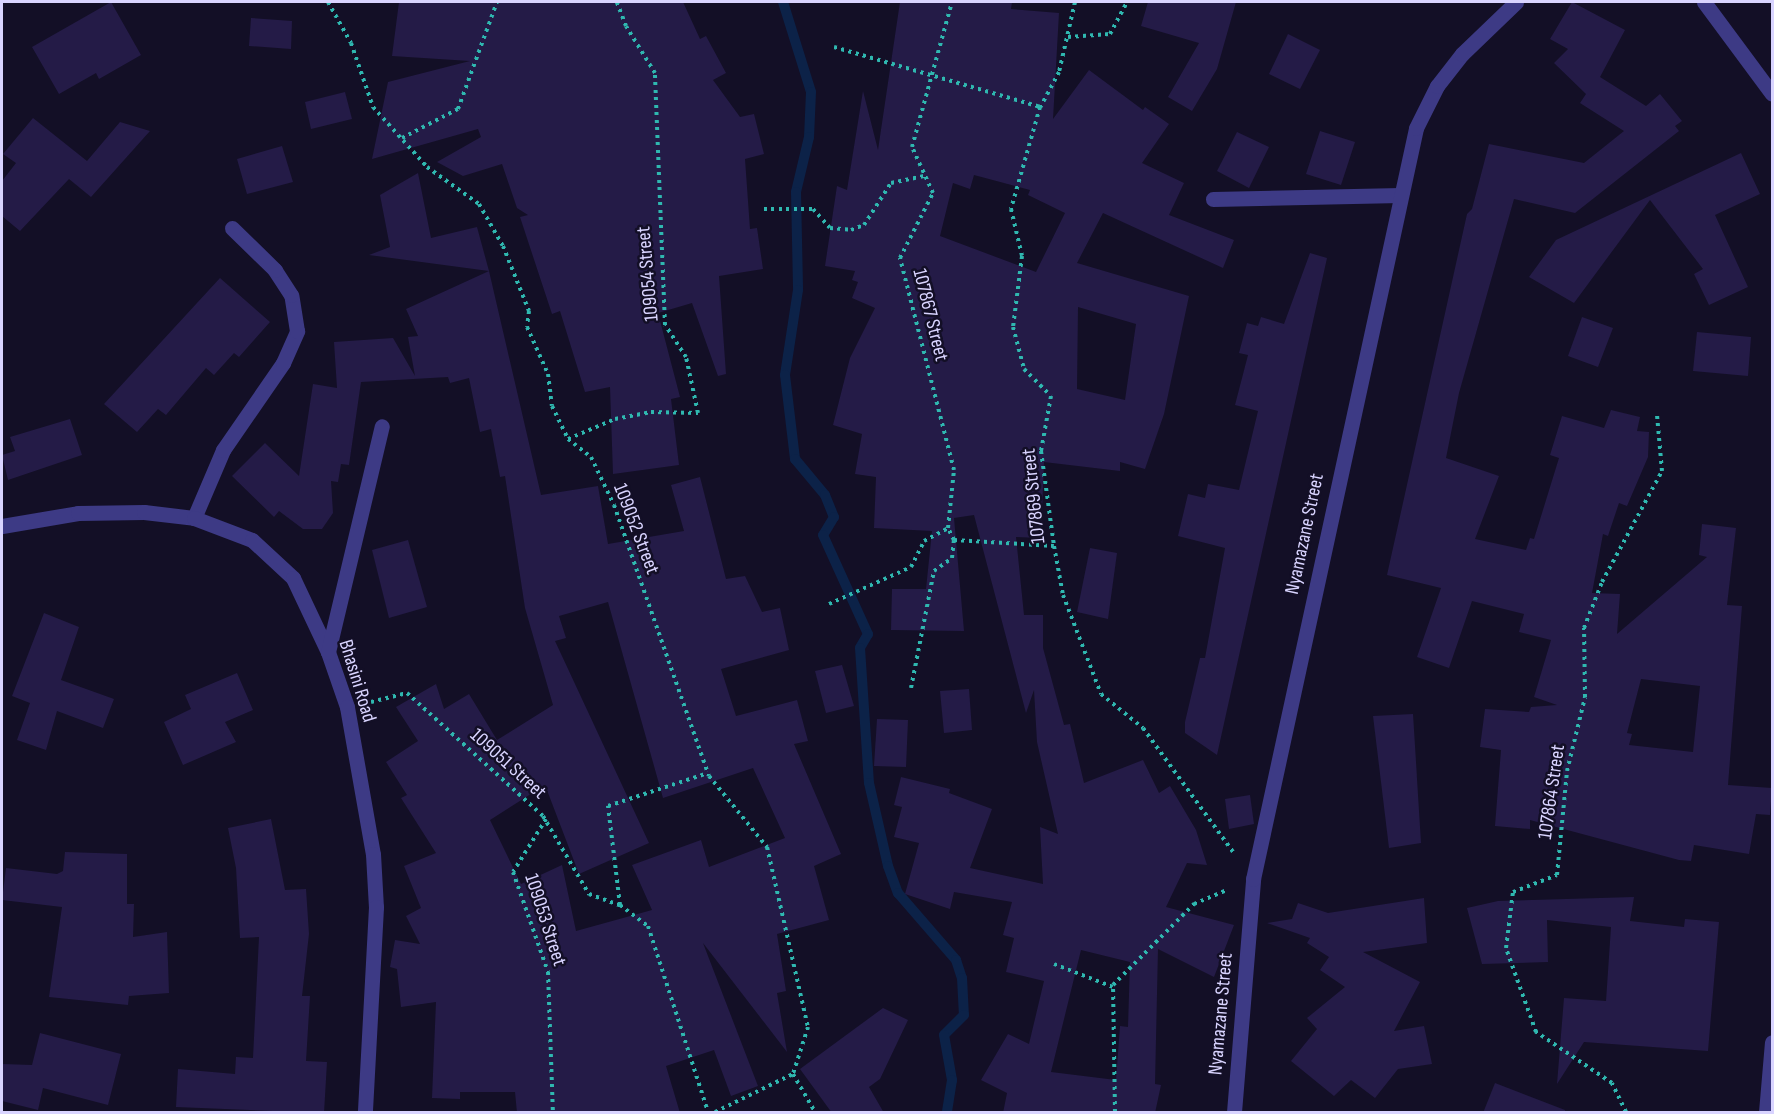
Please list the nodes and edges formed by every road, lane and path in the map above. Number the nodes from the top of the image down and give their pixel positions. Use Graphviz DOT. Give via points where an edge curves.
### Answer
graph roads {
  1 [pos="328,2"];
  2 [pos="497,2"];
  3 [pos="617,2"];
  4 [pos="952,2"];
  5 [pos="1075,2"];
  6 [pos="1126,2"];
  7 [pos="1516,2"];
  8 [pos="1704,2"];
  9 [pos="1068,37"];
  10 [pos="834,47"];
  11 [pos="933,73"];
  12 [pos="1773,94"];
  13 [pos="1040,107"];
  14 [pos="402,138"];
  15 [pos="925,176"];
  16 [pos="1401,195"];
  17 [pos="1213,199"];
  18 [pos="764,209"];
  19 [pos="232,228"];
  20 [pos="1657,415"];
  21 [pos="382,426"];
  22 [pos="568,439"];
  23 [pos="194,518"];
  24 [pos="2,526"];
  25 [pos="948,528"];
  26 [pos="954,540"];
  27 [pos="1054,546"];
  28 [pos="829,604"];
  29 [pos="328,652"];
  30 [pos="911,688"];
  31 [pos="347,707"];
  32 [pos="708,773"];
  33 [pos="546,819"];
  34 [pos="1253,879"];
  35 [pos="620,905"];
  36 [pos="1054,964"];
  37 [pos="1113,987"];
  38 [pos="1773,1042"];
  39 [pos="793,1074"];
  40 [pos="364,1113"];
  41 [pos="553,1113"];
  42 [pos="708,1113"];
  43 [pos="715,1113"];
  44 [pos="815,1113"];
  45 [pos="1115,1113"];
  46 [pos="1234,1113"];
  47 [pos="1626,1113"];
  48 [pos="1766,1113"];
  1 -- 14 [label="path, 109052 Street" via="351,43 373,106"];
  2 -- 14 [label="path" via="458,109"];
  3 -- 22 [label="path, 109054 Street" via="626,26 655,73 656,176 665,325 686,357 698,413 651,412 615,419"];
  4 -- 11 [label="path, 107867 Street"];
  5 -- 9 [label="path, 107869 Street"];
  6 -- 9 [label="path" via="1110,34"];
  7 -- 16 [label="street, Nyamazane Street" via="1490,24 1437,86 1416,128"];
  8 -- 12 [label="street"];
  9 -- 13 [label="path, 107869 Street" via="1059,72"];
  10 -- 11 [label="path"];
  11 -- 13 [label="path"];
  11 -- 15 [label="path, 107867 Street" via="912,147"];
  13 -- 27 [label="path, 107869 Street" via="1011,209 1022,256 1013,327 1024,369 1051,396 1041,451"];
  14 -- 22 [label="path, 109052 Street" via="446,183 479,204 503,246 529,311 527,327 548,374 552,406"];
  15 -- 18 [label="path" via="891,183 864,225 851,230 830,228 813,209"];
  15 -- 25 [label="path, 107867 Street" via="933,193 900,258 954,470"];
  16 -- 17 [label="street"];
  16 -- 34 [label="street, Nyamazane Street"];
  19 -- 23 [label="street" via="275,270 291,295 297,331 283,363 223,450"];
  20 -- 47 [label="path, 107864 Street" via="1662,471 1602,582 1584,628 1585,697 1567,771 1557,875 1513,892 1506,948 1536,1032 1612,1083"];
  21 -- 29 [label="street"];
  22 -- 32 [label="path, 109052 Street" via="591,457 614,505"];
  23 -- 24 [label="street, Bhasini Road" via="144,512 78,513"];
  23 -- 29 [label="street, Bhasini Road" via="252,540 271,554 293,578"];
  25 -- 26 [label="path"];
  25 -- 28 [label="path" via="924,541 911,567"];
  26 -- 27 [label="path"];
  26 -- 30 [label="path" via="952,558 934,571"];
  27 -- 34 [label="path, 107869 Street" via="1063,595 1101,694 1143,728"];
  29 -- 31 [label="street, Bhasini Road"];
  31 -- 33 [label="path, 109051 Street" via="407,693"];
  31 -- 40 [label="street, Bhasini Road" via="375,886"];
  32 -- 35 [label="path" via="608,806"];
  32 -- 39 [label="path, 109052 Street" via="767,847 808,1027"];
  33 -- 35 [label="path, 109051 Street" via="589,894"];
  33 -- 41 [label="path, 109053 Street" via="513,872 548,972"];
  34 -- 37 [label="path" via="1194,904"];
  34 -- 46 [label="street, Nyamazane Street"];
  35 -- 42 [label="path, 109051 Street" via="648,926"];
  36 -- 37 [label="path"];
  37 -- 45 [label="path"];
  38 -- 48 [label="street"];
  39 -- 43 [label="path"];
  39 -- 44 [label="path"];
}
